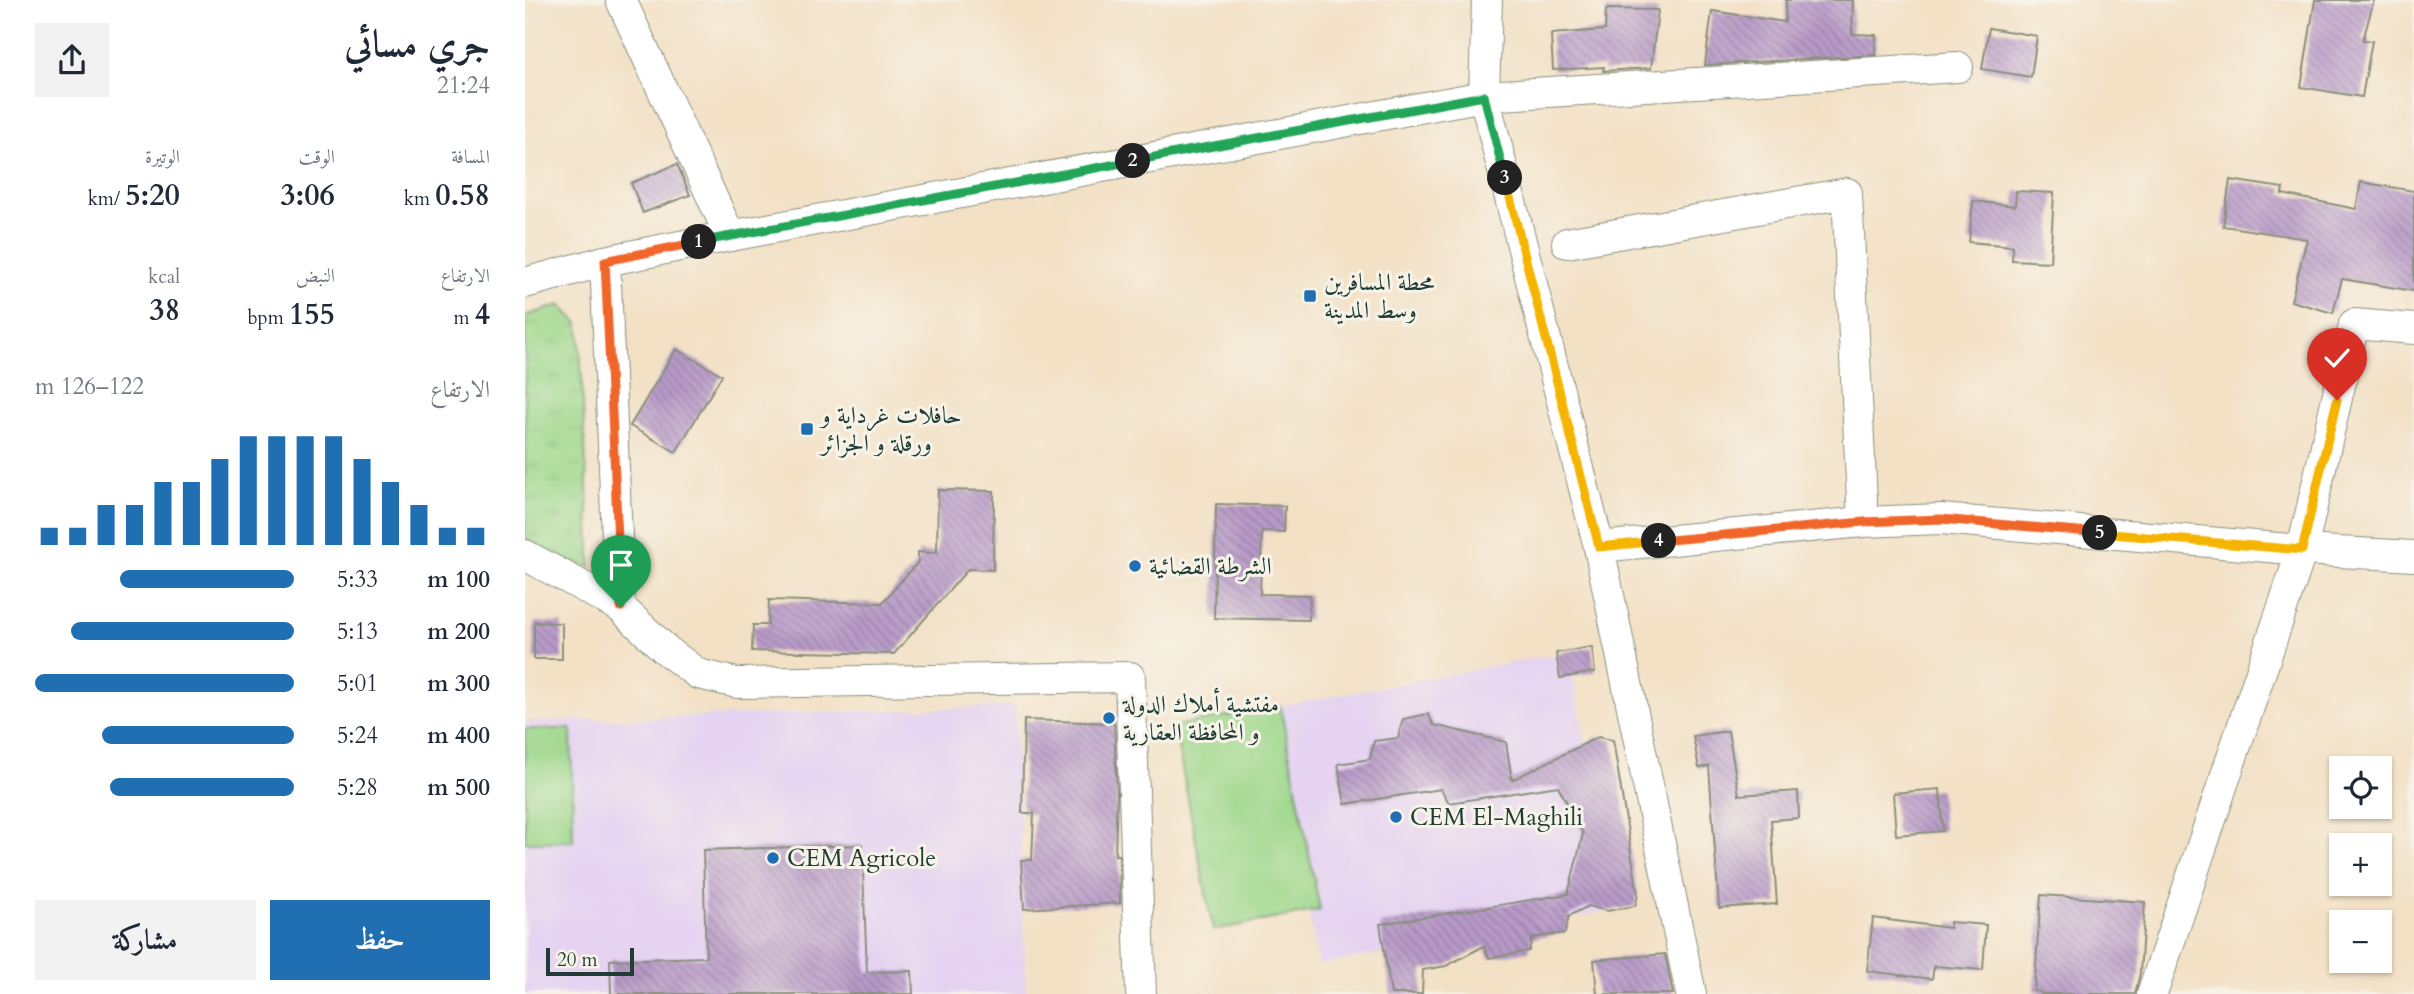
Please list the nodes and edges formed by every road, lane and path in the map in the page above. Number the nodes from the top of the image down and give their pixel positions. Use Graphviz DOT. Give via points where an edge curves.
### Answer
graph roads {
  1 [pos="621,0"];
  2 [pos="1486,0"];
  3 [pos="1958,66"];
  4 [pos="1484,96"];
  5 [pos="730,236"];
  6 [pos="1567,243"];
  7 [pos="605,261"];
  8 [pos="525,283"];
  9 [pos="2414,328"];
  10 [pos="1863,522"];
  11 [pos="1599,547"];
  12 [pos="2302,550"];
  13 [pos="525,555"];
  14 [pos="2414,556"];
  15 [pos="621,607"];
  16 [pos="1141,994"];
  17 [pos="1691,994"];
  18 [pos="2152,994"];
  1 -- 5 [label="street"];
  2 -- 4 [label="street"];
  3 -- 4 [label="street"];
  4 -- 5 [label="street"];
  4 -- 11 [label="street"];
  5 -- 7 [label="street"];
  6 -- 10 [label="street" via="1847,193"];
  7 -- 8 [label="street"];
  7 -- 15 [label="street"];
  9 -- 12 [label="street" via="2354,324"];
  10 -- 11 [label="street"];
  10 -- 12 [label="street" via="1941,519"];
  11 -- 17 [label="street"];
  12 -- 14 [label="street"];
  12 -- 18 [label="street"];
  13 -- 15 [label="street"];
  15 -- 16 [label="street" via="698,674 737,683 1131,677"];
}
